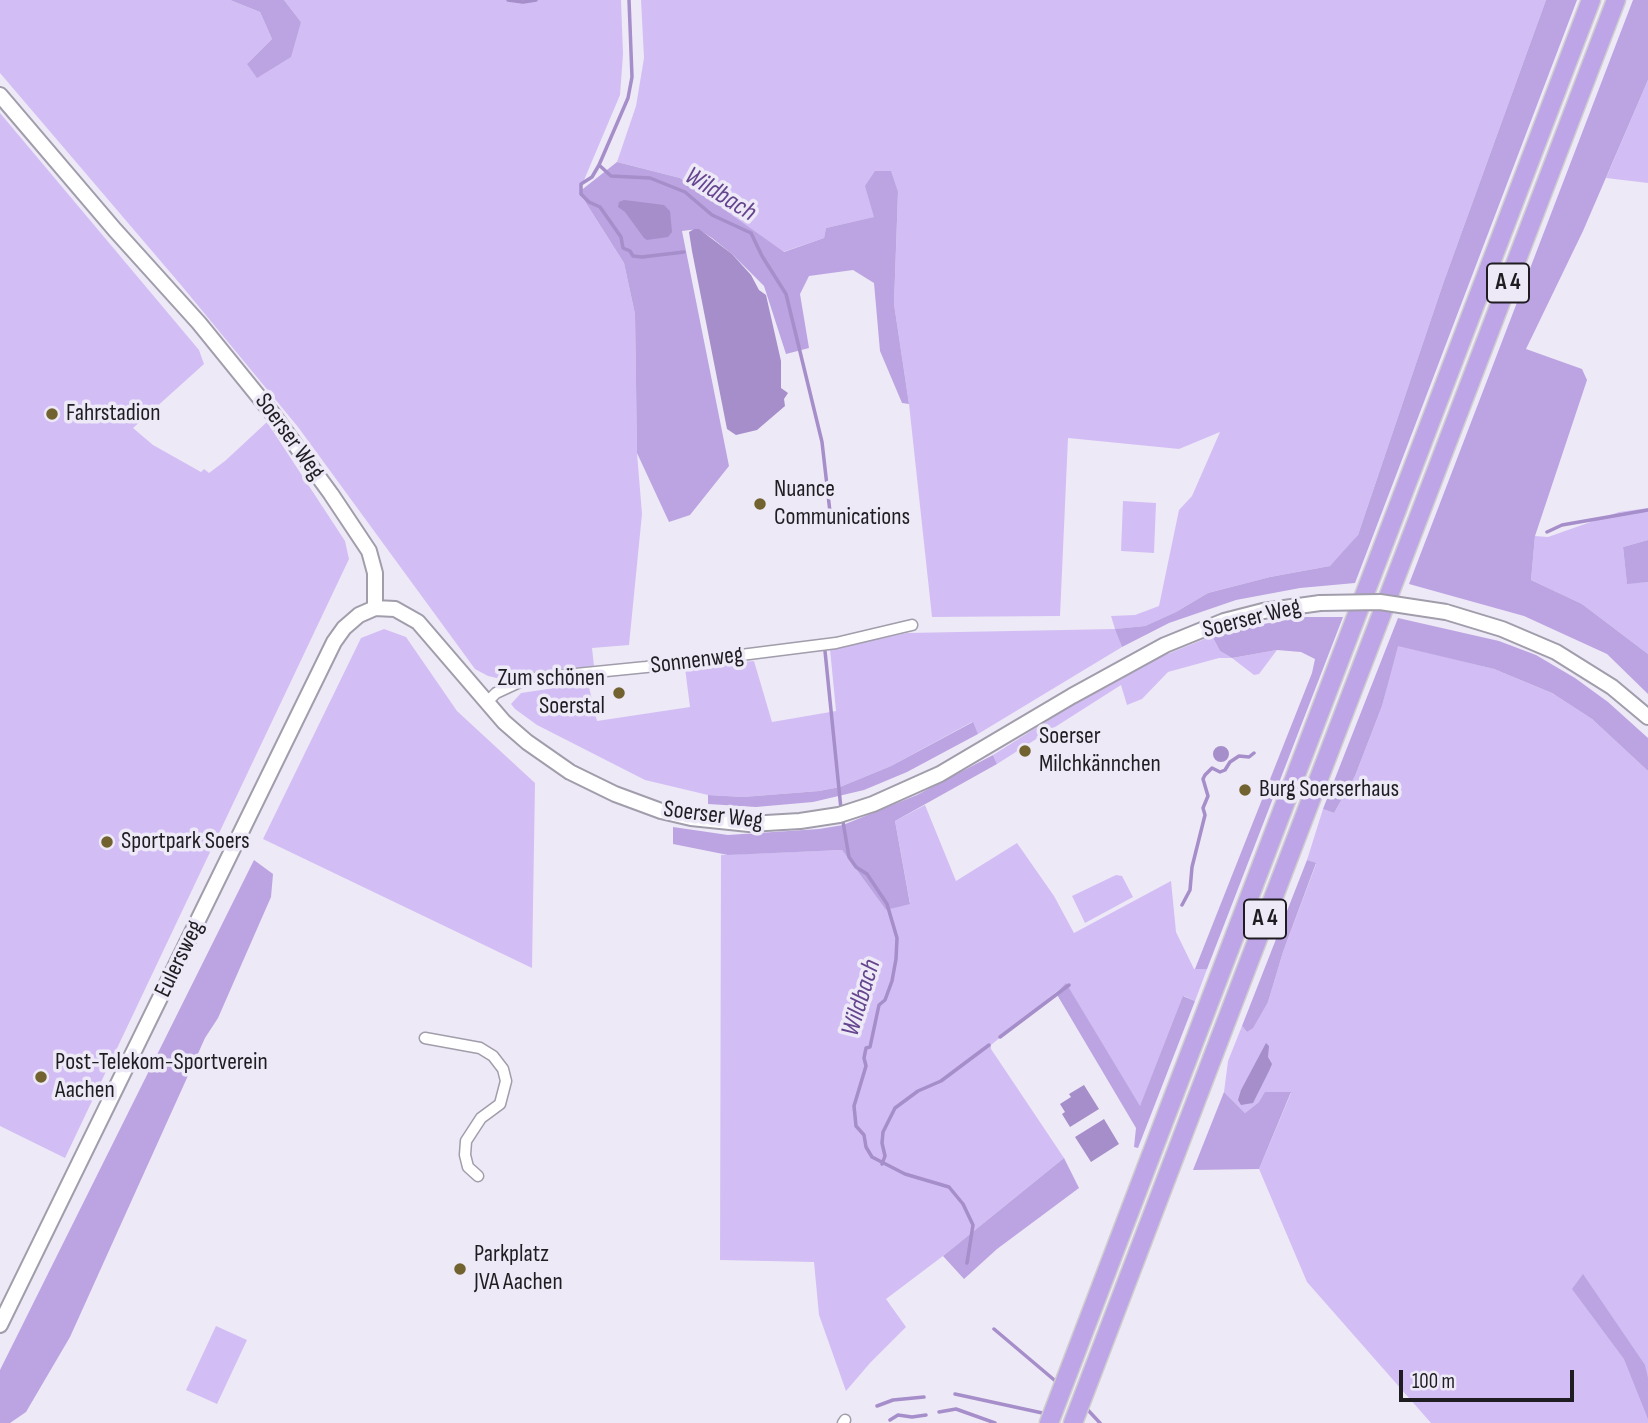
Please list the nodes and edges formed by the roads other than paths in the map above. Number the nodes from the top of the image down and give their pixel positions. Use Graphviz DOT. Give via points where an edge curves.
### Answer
graph roads {
  1 [pos="1591,0"];
  2 [pos="1616,0"];
  3 [pos="0,95"];
  4 [pos="375,608"];
  5 [pos="912,625"];
  6 [pos="486,703"];
  7 [pos="1648,717"];
  8 [pos="425,1038"];
  9 [pos="478,1176"];
  10 [pos="0,1325"];
  11 [pos="1049,1423"];
  12 [pos="1073,1423"];
  1 -- 11 [label="highway, A 4"];
  2 -- 12 [label="highway, A 4"];
  3 -- 4 [label="main road, Soerser Weg" via="272,413 369,551 376,582"];
  4 -- 6 [label="main road, Soerser Weg" via="395,609 418,622"];
  4 -- 10 [label="main road, Eulersweg" via="349,623 334,642"];
  5 -- 6 [label="street, Sonnenweg" via="836,643 526,679"];
  6 -- 7 [label="main road, Soerser Weg, bridge" via="527,742 570,772 639,804 691,818 777,823 856,810 940,774 1116,670 1224,621 1320,603 1380,602 1446,612 1502,629 1556,652 1612,687"];
  8 -- 9 [label="street" via="480,1048 503,1069 506,1081 500,1104 481,1118 466,1141 468,1167"];
}
